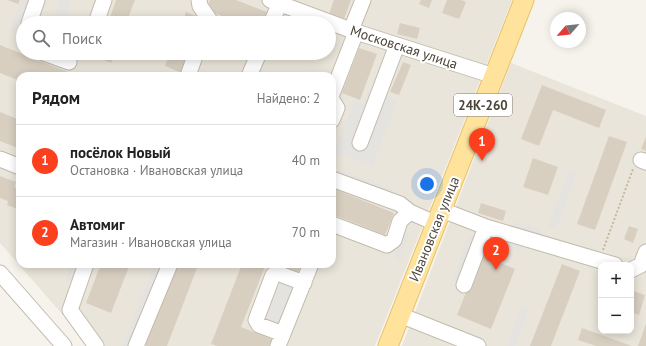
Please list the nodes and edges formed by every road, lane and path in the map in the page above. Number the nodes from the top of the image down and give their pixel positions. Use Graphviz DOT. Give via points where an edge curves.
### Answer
graph roads {
  1 [pos="37,0"];
  2 [pos="104,0"];
  3 [pos="199,0"];
  4 [pos="363,0"];
  5 [pos="524,0"];
  6 [pos="275,2"];
  7 [pos="31,16"];
  8 [pos="98,16"];
  9 [pos="208,16"];
  10 [pos="272,16"];
  11 [pos="313,16"];
  12 [pos="336,25"];
  13 [pos="353,31"];
  14 [pos="396,45"];
  15 [pos="63,60"];
  16 [pos="194,60"];
  17 [pos="255,60"];
  18 [pos="69,62"];
  19 [pos="189,72"];
  20 [pos="251,72"];
  21 [pos="494,76"];
  22 [pos="336,82"];
  23 [pos="360,143"];
  24 [pos="0,159"];
  25 [pos="643,161"];
  26 [pos="16,165"];
  27 [pos="336,180"];
  28 [pos="410,212"];
  29 [pos="439,217"];
  30 [pos="336,226"];
  31 [pos="486,227"];
  32 [pos="645,258"];
  33 [pos="599,260"];
  34 [pos="605,262"];
  35 [pos="85,268"];
  36 [pos="168,268"];
  37 [pos="310,268"];
  38 [pos="634,268"];
  39 [pos="0,273"];
  40 [pos="304,283"];
  41 [pos="464,285"];
  42 [pos="400,315"];
  43 [pos="280,340"];
  44 [pos="64,346"];
  45 [pos="96,346"];
  46 [pos="136,346"];
  47 [pos="388,346"];
  48 [pos="478,346"];
  1 -- 7 [label="street"];
  2 -- 8 [label="street"];
  3 -- 9 [label="street"];
  4 -- 13 [label="street"];
  5 -- 21 [label="main road, Ивановская улица / 24К-260"];
  6 -- 10 [label="street"];
  6 -- 11 [label="street, Московская улица"];
  12 -- 13 [label="street, Московская улица"];
  13 -- 14 [label="street, Московская улица"];
  13 -- 22 [label="street"];
  14 -- 21 [label="street, Московская улица"];
  14 -- 23 [label="street"];
  15 -- 18 [label="street"];
  16 -- 19 [label="street"];
  17 -- 20 [label="street"];
  21 -- 29 [label="main road, Ивановская улица / 24К-260"];
  24 -- 26 [label="street"];
  25 -- 33 [label="path" via="636,162"];
  27 -- 28 [label="street" via="400,204"];
  28 -- 29 [label="street"];
  28 -- 30 [label="street" via="400,221 394,240 387,245"];
  29 -- 31 [label="street"];
  29 -- 42 [label="main road, Ивановская улица / 24К-260"];
  31 -- 33 [label="street"];
  31 -- 41 [label="street"];
  32 -- 38 [label="street" via="641,265"];
  33 -- 34 [label="street"];
  35 -- 45 [label="street" via="70,310"];
  36 -- 46 [label="street"];
  37 -- 40 [label="street"];
  39 -- 44 [label="street"];
  40 -- 43 [label="street"];
  40 -- 43 [label="street" via="277,273 273,275 256,320"];
  42 -- 47 [label="main road, Ивановская улица / 24К-260"];
  42 -- 48 [label="street"];
}
